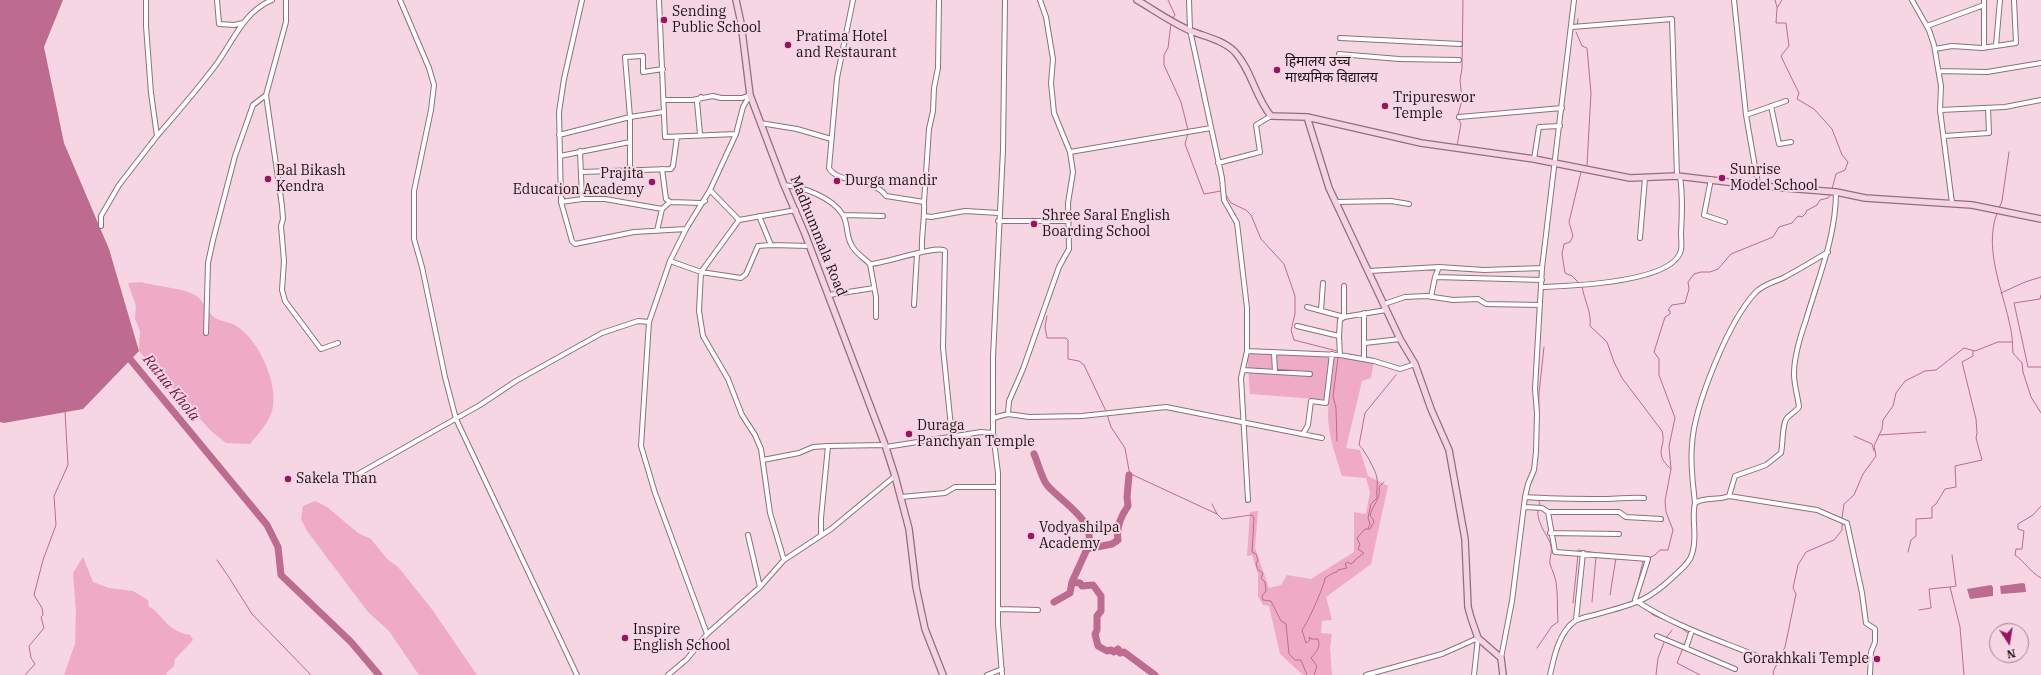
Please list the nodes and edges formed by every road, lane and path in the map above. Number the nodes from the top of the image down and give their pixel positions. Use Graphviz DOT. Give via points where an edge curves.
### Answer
graph roads {
  1 [pos="146,0"];
  2 [pos="217,0"];
  3 [pos="272,0"];
  4 [pos="286,0"];
  5 [pos="400,0"];
  6 [pos="582,0"];
  7 [pos="659,0"];
  8 [pos="736,0"];
  9 [pos="853,0"];
  10 [pos="939,0"];
  11 [pos="1005,0"];
  12 [pos="1040,0"];
  13 [pos="1137,0"];
  14 [pos="1189,0"];
  15 [pos="1574,0"];
  16 [pos="1734,0"];
  17 [pos="1912,0"];
  18 [pos="2000,0"];
  19 [pos="2014,0"];
  20 [pos="1984,2"];
  21 [pos="243,23"];
  22 [pos="1927,26"];
  23 [pos="1572,27"];
  24 [pos="1190,30"];
  25 [pos="1340,38"];
  26 [pos="1460,44"];
  27 [pos="1996,45"];
  28 [pos="1984,47"];
  29 [pos="1935,49"];
  30 [pos="1339,54"];
  31 [pos="1459,60"];
  32 [pos="2041,63"];
  33 [pos="662,69"];
  34 [pos="1938,72"];
  35 [pos="266,95"];
  36 [pos="750,95"];
  37 [pos="701,97"];
  38 [pos="664,100"];
  39 [pos="2041,100"];
  40 [pos="1786,101"];
  41 [pos="1771,106"];
  42 [pos="1562,108"];
  43 [pos="1988,108"];
  44 [pos="1940,110"];
  45 [pos="663,112"];
  46 [pos="1746,115"];
  47 [pos="630,116"];
  48 [pos="1271,116"];
  49 [pos="1307,117"];
  50 [pos="1459,117"];
  51 [pos="760,123"];
  52 [pos="1560,126"];
  53 [pos="1211,128"];
  54 [pos="700,134"];
  55 [pos="736,134"];
  56 [pos="560,135"];
  57 [pos="157,136"];
  58 [pos="1944,136"];
  59 [pos="677,137"];
  60 [pos="831,139"];
  61 [pos="630,142"];
  62 [pos="1791,142"];
  63 [pos="580,151"];
  64 [pos="1070,152"];
  65 [pos="560,156"];
  66 [pos="1534,159"];
  67 [pos="1218,163"];
  68 [pos="1554,163"];
  69 [pos="662,169"];
  70 [pos="630,170"];
  71 [pos="581,172"];
  72 [pos="1678,176"];
  73 [pos="1644,178"];
  74 [pos="1711,179"];
  75 [pos="1758,184"];
  76 [pos="784,185"];
  77 [pos="710,190"];
  78 [pos="1836,192"];
  79 [pos="562,196"];
  80 [pos="582,199"];
  81 [pos="705,200"];
  82 [pos="561,202"];
  83 [pos="670,202"];
  84 [pos="924,202"];
  85 [pos="1336,202"];
  86 [pos="1952,203"];
  87 [pos="1409,204"];
  88 [pos="662,209"];
  89 [pos="796,210"];
  90 [pos="999,213"];
  91 [pos="843,215"];
  92 [pos="759,216"];
  93 [pos="883,216"];
  94 [pos="925,216"];
  95 [pos="2041,219"];
  96 [pos="739,220"];
  97 [pos="1068,221"];
  98 [pos="998,222"];
  99 [pos="1725,222"];
  100 [pos="101,226"];
  101 [pos="686,229"];
  102 [pos="657,231"];
  103 [pos="1640,238"];
  104 [pos="771,245"];
  105 [pos="810,246"];
  106 [pos="922,252"];
  107 [pos="1828,252"];
  108 [pos="917,254"];
  109 [pos="670,261"];
  110 [pos="870,264"];
  111 [pos="1439,267"];
  112 [pos="1542,268"];
  113 [pos="1369,271"];
  114 [pos="701,272"];
  115 [pos="1435,277"];
  116 [pos="1542,280"];
  117 [pos="1323,283"];
  118 [pos="1344,286"];
  119 [pos="1542,287"];
  120 [pos="874,288"];
  121 [pos="829,295"];
  122 [pos="1431,297"];
  123 [pos="1384,304"];
  124 [pos="914,305"];
  125 [pos="1540,305"];
  126 [pos="1307,307"];
  127 [pos="1321,310"];
  128 [pos="1386,310"];
  129 [pos="1364,313"];
  130 [pos="876,317"];
  131 [pos="1344,317"];
  132 [pos="648,322"];
  133 [pos="1297,326"];
  134 [pos="206,333"];
  135 [pos="1339,336"];
  136 [pos="1400,339"];
  137 [pos="338,343"];
  138 [pos="1365,343"];
  139 [pos="1247,351"];
  140 [pos="1274,352"];
  141 [pos="1332,354"];
  142 [pos="1340,355"];
  143 [pos="1364,359"];
  144 [pos="1415,364"];
  145 [pos="1243,370"];
  146 [pos="1275,372"];
  147 [pos="1310,374"];
  148 [pos="1008,414"];
  149 [pos="993,418"];
  150 [pos="456,419"];
  151 [pos="1244,423"];
  152 [pos="993,433"];
  153 [pos="1304,434"];
  154 [pos="952,437"];
  155 [pos="1322,438"];
  156 [pos="828,446"];
  157 [pos="885,446"];
  158 [pos="762,460"];
  159 [pos="358,474"];
  160 [pos="895,476"];
  161 [pos="997,487"];
  162 [pos="1729,496"];
  163 [pos="900,497"];
  164 [pos="1525,497"];
  165 [pos="1644,498"];
  166 [pos="1248,500"];
  167 [pos="1695,503"];
  168 [pos="1525,507"];
  169 [pos="1548,512"];
  170 [pos="1661,519"];
  171 [pos="1550,533"];
  172 [pos="748,534"];
  173 [pos="1619,534"];
  174 [pos="821,535"];
  175 [pos="1583,553"];
  176 [pos="784,560"];
  177 [pos="760,587"];
  178 [pos="1639,602"];
  179 [pos="1000,609"];
  180 [pos="1038,610"];
  181 [pos="1576,620"];
  182 [pos="1692,630"];
  183 [pos="707,634"];
  184 [pos="1657,636"];
  185 [pos="1478,638"];
  186 [pos="1686,648"];
  187 [pos="1757,656"];
  188 [pos="1501,658"];
  189 [pos="1002,669"];
  190 [pos="1735,669"];
  191 [pos="577,675"];
  192 [pos="668,675"];
  193 [pos="943,675"];
  194 [pos="987,675"];
  195 [pos="1002,675"];
  196 [pos="1366,675"];
  197 [pos="1474,675"];
  198 [pos="1503,675"];
  199 [pos="1550,675"];
  200 [pos="1870,675"];
  1 -- 57 [label="street" via="150,93"];
  2 -- 21 [label="street" via="219,24"];
  3 -- 21 [label="street" via="255,9"];
  4 -- 35 [label="street" via="286,22"];
  5 -- 150 [label="street" via="434,85 414,192 414,239"];
  6 -- 56 [label="street" via="564,79 559,112"];
  7 -- 33 [label="street"];
  8 -- 36 [label="street, Madhummala Road"];
  9 -- 60 [label="street" via="837,78"];
  10 -- 84 [label="street" via="938,68 934,88 934,111 929,129"];
  11 -- 90 [label="street" via="1003,150"];
  12 -- 64 [label="street" via="1046,17 1053,59 1050,83 1054,113"];
  13 -- 24 [label="street"];
  14 -- 24 [label="street"];
  15 -- 23 [label="street"];
  16 -- 46 [label="street"];
  17 -- 22 [label="street"];
  18 -- 27 [label="street"];
  19 -- 27 [label="street" via="2016,43"];
  20 -- 22 [label="street"];
  20 -- 28 [label="street"];
  21 -- 57 [label="street" via="217,64"];
  22 -- 29 [label="street"];
  23 -- 42 [label="street"];
  23 -- 72 [label="street" via="1672,19"];
  24 -- 48 [label="street" via="1222,42 1234,51"];
  24 -- 53 [label="street"];
  25 -- 26 [label="street"];
  27 -- 28 [label="street"];
  28 -- 29 [label="street" via="1952,46"];
  29 -- 34 [label="street"];
  30 -- 31 [label="street"];
  32 -- 34 [label="street" via="1987,72"];
  33 -- 38 [label="street"];
  33 -- 47 [label="street" via="643,72 643,56 625,57"];
  34 -- 44 [label="street" via="1941,86"];
  35 -- 134 [label="street" via="253,105 235,156 213,240 208,263"];
  35 -- 137 [label="street" via="282,206 282,290 285,301 321,349"];
  36 -- 37 [label="street" via="733,98"];
  36 -- 51 [label="street, Madhummala Road"];
  36 -- 55 [label="street" via="743,107"];
  37 -- 38 [label="street" via="692,100"];
  37 -- 54 [label="street" via="697,102"];
  38 -- 45 [label="street"];
  39 -- 43 [label="street"];
  40 -- 41 [label="street"];
  41 -- 46 [label="street"];
  41 -- 62 [label="street" via="1779,144"];
  42 -- 50 [label="street"];
  42 -- 52 [label="street"];
  43 -- 44 [label="street"];
  43 -- 58 [label="street" via="1989,133"];
  44 -- 58 [label="street"];
  45 -- 47 [label="street"];
  45 -- 59 [label="street" via="665,137"];
  46 -- 75 [label="street"];
  47 -- 56 [label="street"];
  47 -- 61 [label="street"];
  48 -- 49 [label="street"];
  48 -- 67 [label="street" via="1256,125 1260,152"];
  49 -- 66 [label="street" via="1421,143"];
  49 -- 85 [label="street"];
  51 -- 60 [label="street" via="797,129"];
  51 -- 76 [label="street, Madhummala Road"];
  52 -- 66 [label="street" via="1539,127"];
  52 -- 68 [label="street"];
  53 -- 64 [label="street"];
  53 -- 67 [label="street"];
  54 -- 55 [label="street"];
  54 -- 59 [label="street"];
  55 -- 77 [label="street"];
  56 -- 65 [label="street"];
  57 -- 100 [label="street" via="119,185 101,216"];
  58 -- 86 [label="street"];
  59 -- 69 [label="street" via="672,168"];
  60 -- 84 [label="street" via="829,168 833,173 879,187 886,196"];
  61 -- 63 [label="street"];
  61 -- 70 [label="street"];
  63 -- 65 [label="street"];
  63 -- 71 [label="street"];
  64 -- 97 [label="street" via="1074,172 1068,204"];
  65 -- 82 [label="street"];
  66 -- 68 [label="street"];
  67 -- 139 [label="street" via="1224,200 1237,223 1247,308"];
  68 -- 73 [label="street"];
  68 -- 112 [label="street"];
  69 -- 70 [label="street"];
  69 -- 83 [label="street" via="666,199"];
  70 -- 71 [label="street"];
  71 -- 80 [label="street"];
  72 -- 73 [label="street"];
  72 -- 74 [label="street"];
  72 -- 119 [label="street" via="1683,212 1681,251 1671,264 1641,277 1582,286"];
  73 -- 103 [label="street"];
  74 -- 75 [label="street"];
  74 -- 99 [label="street" via="1704,215"];
  75 -- 78 [label="street"];
  76 -- 89 [label="street, Madhummala Road"];
  76 -- 91 [label="street" via="799,186 818,196"];
  77 -- 81 [label="street"];
  77 -- 96 [label="street"];
  78 -- 86 [label="street" via="1865,198"];
  78 -- 107 [label="street" via="1836,210"];
  79 -- 82 [label="street"];
  80 -- 82 [label="street"];
  80 -- 88 [label="street" via="605,198"];
  81 -- 83 [label="street" via="701,203"];
  81 -- 101 [label="street"];
  82 -- 102 [label="street" via="575,244 634,232"];
  83 -- 88 [label="street"];
  84 -- 94 [label="street"];
  85 -- 87 [label="street"];
  85 -- 113 [label="street"];
  86 -- 95 [label="street"];
  88 -- 102 [label="street"];
  89 -- 92 [label="street"];
  89 -- 105 [label="street, Madhummala Road"];
  90 -- 94 [label="street" via="965,211"];
  90 -- 98 [label="street"];
  91 -- 93 [label="street"];
  91 -- 110 [label="street" via="850,244"];
  92 -- 96 [label="street"];
  92 -- 104 [label="street"];
  94 -- 106 [label="street" via="921,237"];
  96 -- 114 [label="street"];
  97 -- 98 [label="street"];
  97 -- 148 [label="street" via="1069,248 1059,267 1023,369 1009,400"];
  98 -- 149 [label="street"];
  101 -- 102 [label="street"];
  101 -- 109 [label="street"];
  104 -- 105 [label="street"];
  104 -- 114 [label="street" via="758,246 746,274 741,278"];
  105 -- 121 [label="street, Madhummala Road"];
  106 -- 108 [label="street"];
  106 -- 154 [label="street" via="939,248 945,251 943,348"];
  107 -- 162 [label="street" via="1798,349 1794,374 1800,407 1784,424 1781,453 1766,465 1735,476"];
  107 -- 167 [label="street" via="1763,286 1756,292 1729,332 1701,402 1696,422 1692,444"];
  108 -- 110 [label="street"];
  108 -- 124 [label="street"];
  109 -- 114 [label="street"];
  109 -- 132 [label="street"];
  110 -- 120 [label="street"];
  111 -- 112 [label="street" via="1484,270"];
  111 -- 113 [label="street"];
  111 -- 115 [label="street"];
  112 -- 116 [label="street"];
  113 -- 123 [label="street"];
  114 -- 158 [label="street" via="699,311 703,336 728,379 742,415 755,435 761,449"];
  115 -- 116 [label="street"];
  115 -- 122 [label="street"];
  116 -- 119 [label="street"];
  117 -- 127 [label="street"];
  118 -- 131 [label="street"];
  119 -- 125 [label="street"];
  120 -- 121 [label="street"];
  120 -- 130 [label="street"];
  121 -- 157 [label="street, Madhummala Road"];
  122 -- 123 [label="street" via="1405,297"];
  122 -- 125 [label="street" via="1453,300 1478,299 1486,304"];
  123 -- 128 [label="street"];
  125 -- 164 [label="street" via="1535,389 1538,413 1536,452 1534,470"];
  126 -- 127 [label="street"];
  127 -- 131 [label="street"];
  128 -- 129 [label="street"];
  128 -- 136 [label="street"];
  129 -- 131 [label="street"];
  129 -- 138 [label="street"];
  131 -- 135 [label="street" via="1340,320"];
  132 -- 150 [label="street" via="638,321 602,333 516,381"];
  132 -- 183 [label="street" via="642,451"];
  133 -- 135 [label="street"];
  135 -- 142 [label="street"];
  136 -- 138 [label="street"];
  136 -- 144 [label="street"];
  138 -- 143 [label="street"];
  139 -- 140 [label="street"];
  139 -- 145 [label="street"];
  140 -- 141 [label="street"];
  140 -- 146 [label="street"];
  141 -- 142 [label="street"];
  141 -- 153 [label="street" via="1326,403 1311,401 1308,425"];
  142 -- 143 [label="street"];
  143 -- 144 [label="street" via="1400,369"];
  144 -- 185 [label="street" via="1431,409 1450,450 1465,538 1468,607"];
  145 -- 146 [label="street"];
  145 -- 151 [label="street" via="1241,378"];
  146 -- 147 [label="street"];
  148 -- 149 [label="street"];
  148 -- 151 [label="street" via="1029,417 1082,416 1166,407"];
  149 -- 152 [label="street"];
  150 -- 159 [label="street"];
  150 -- 191 [label="street"];
  151 -- 153 [label="street"];
  151 -- 166 [label="street"];
  152 -- 154 [label="street" via="981,432"];
  152 -- 161 [label="street" via="998,473"];
  153 -- 155 [label="street"];
  154 -- 157 [label="street"];
  156 -- 157 [label="street"];
  156 -- 158 [label="street" via="813,447 799,453"];
  156 -- 174 [label="street"];
  157 -- 160 [label="street, Madhummala Road"];
  158 -- 176 [label="street" via="770,513"];
  160 -- 163 [label="street, Madhummala Road"];
  160 -- 174 [label="street"];
  161 -- 163 [label="street" via="953,488 945,493"];
  161 -- 179 [label="street"];
  162 -- 167 [label="street" via="1717,500 1700,499"];
  162 -- 200 [label="street" via="1817,510 1847,523 1866,623 1875,629"];
  163 -- 193 [label="street, Madhummala Road" via="909,529 912,566 925,630"];
  164 -- 165 [label="street"];
  164 -- 168 [label="street"];
  167 -- 178 [label="street" via="1692,554 1681,570 1662,587"];
  168 -- 169 [label="street" via="1542,508"];
  168 -- 188 [label="street"];
  169 -- 170 [label="street" via="1620,512 1626,517"];
  169 -- 171 [label="street"];
  171 -- 173 [label="street"];
  171 -- 175 [label="street" via="1555,552"];
  172 -- 177 [label="street"];
  174 -- 176 [label="street"];
  175 -- 178 [label="street" via="1648,559 1636,595 1635,600"];
  175 -- 181 [label="street"];
  176 -- 177 [label="street"];
  177 -- 183 [label="street"];
  178 -- 181 [label="street"];
  178 -- 182 [label="street" via="1645,608"];
  179 -- 180 [label="street"];
  179 -- 189 [label="street" via="998,624"];
  181 -- 199 [label="street" via="1567,628 1560,640"];
  182 -- 186 [label="street"];
  182 -- 187 [label="street"];
  183 -- 192 [label="street" via="687,659"];
  184 -- 186 [label="street"];
  185 -- 188 [label="street"];
  185 -- 196 [label="street" via="1442,654"];
  185 -- 197 [label="street"];
  186 -- 190 [label="street"];
  188 -- 198 [label="street"];
  189 -- 194 [label="street"];
  189 -- 195 [label="street"];
}
